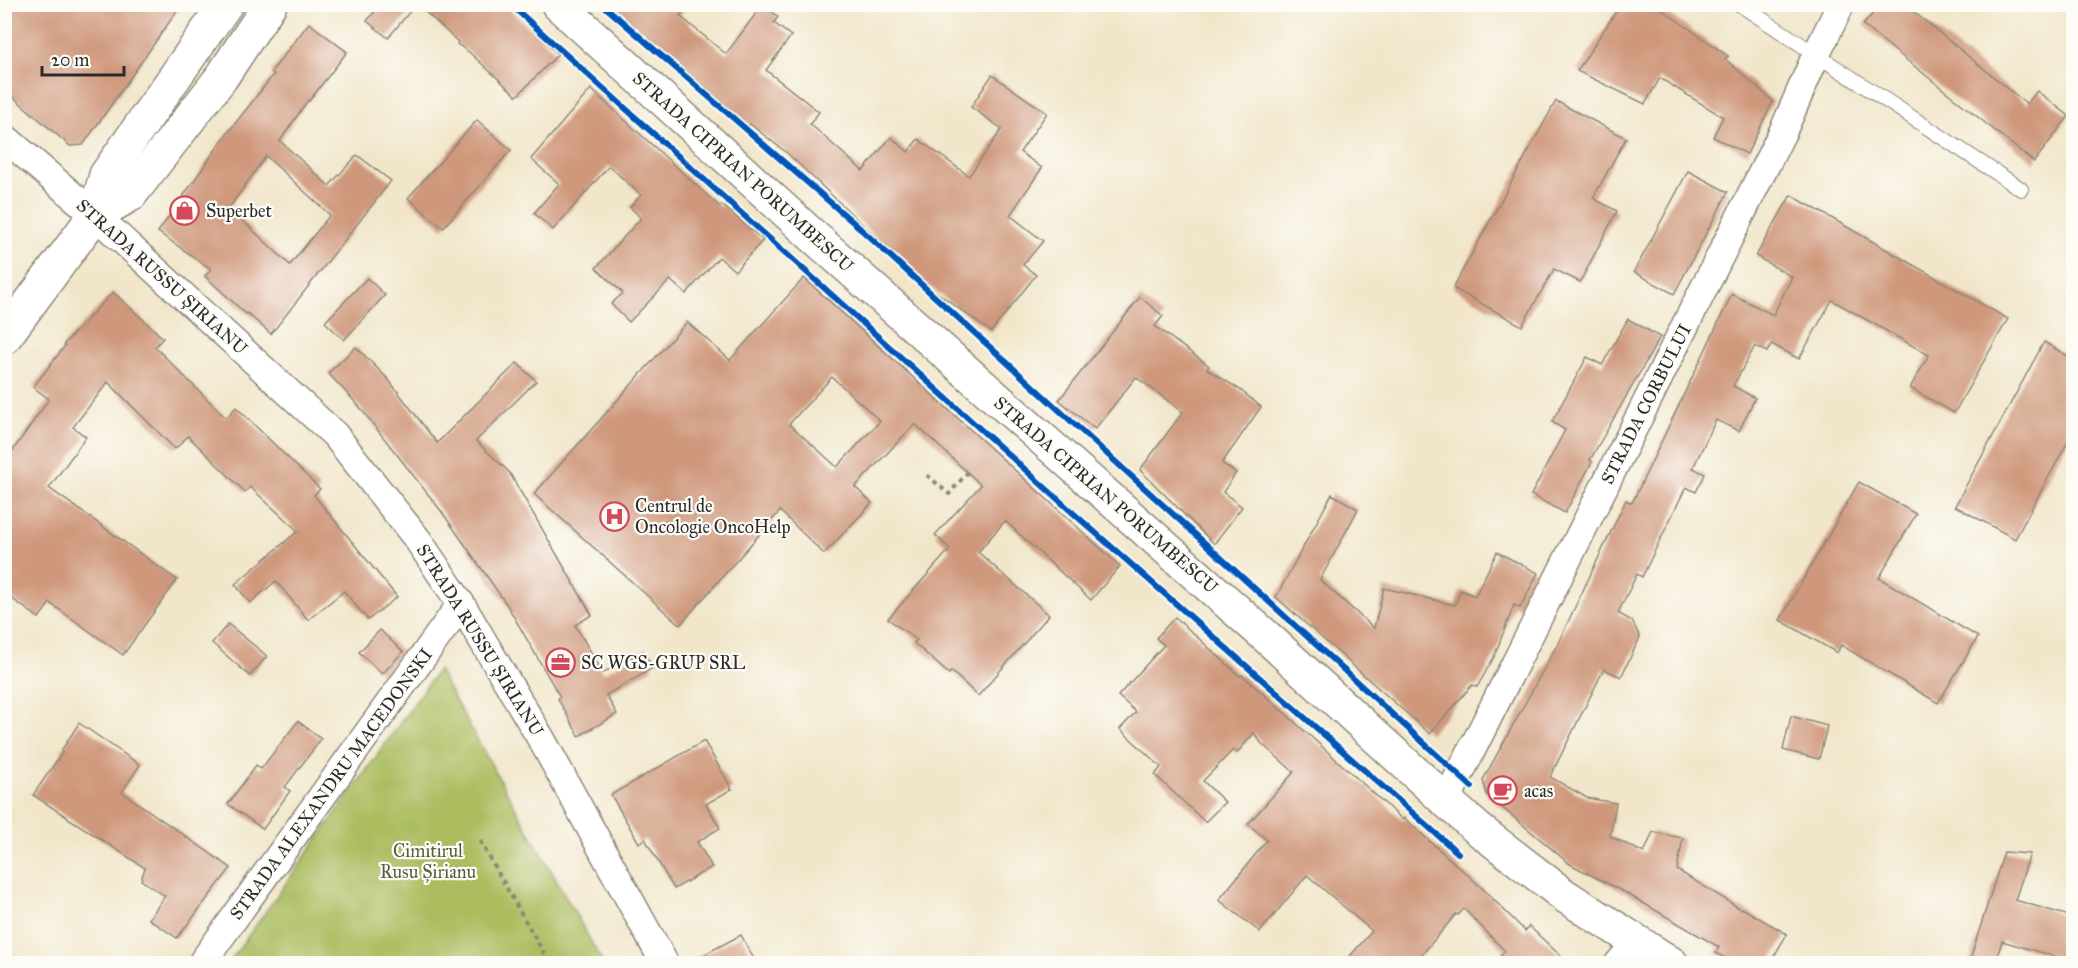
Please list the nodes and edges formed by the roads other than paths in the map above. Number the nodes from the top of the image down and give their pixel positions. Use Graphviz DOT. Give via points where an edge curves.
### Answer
graph roads {
  1 [pos="226,4"];
  2 [pos="270,4"];
  3 [pos="558,4"];
  4 [pos="1739,4"];
  5 [pos="1840,4"];
  6 [pos="1816,55"];
  7 [pos="4,137"];
  8 [pos="2021,189"];
  9 [pos="95,215"];
  10 [pos="4,338"];
  11 [pos="461,604"];
  12 [pos="1446,801"];
  13 [pos="1627,953"];
  14 [pos="201,963"];
  15 [pos="665,963"];
  16 [pos="1672,963"];
  1 -- 9 [label="street" via="106,175"];
  2 -- 9 [label="street" via="221,78 130,195"];
  3 -- 12 [label="street, STRADA CIPRIAN PORUMBESCU"];
  4 -- 6 [label="lane"];
  5 -- 6 [label="street, STRADA CORBULUI"];
  6 -- 8 [label="lane"];
  6 -- 12 [label="street, STRADA CORBULUI" via="1784,129"];
  7 -- 9 [label="street, STRADA RUSSU ȘIRIANU"];
  9 -- 10 [label="street"];
  9 -- 11 [label="street, STRADA RUSSU ȘIRIANU" via="335,435 418,540"];
  11 -- 14 [label="street, STRADA ALEXANDRU MACEDONSKI"];
  11 -- 15 [label="street, STRADA RUSSU ȘIRIANU" via="543,742"];
  12 -- 13 [label="street, STRADA CIPRIAN PORUMBESCU" via="1565,896"];
  13 -- 16 [label="street, STRADA CIPRIAN PORUMBESCU"];
}
